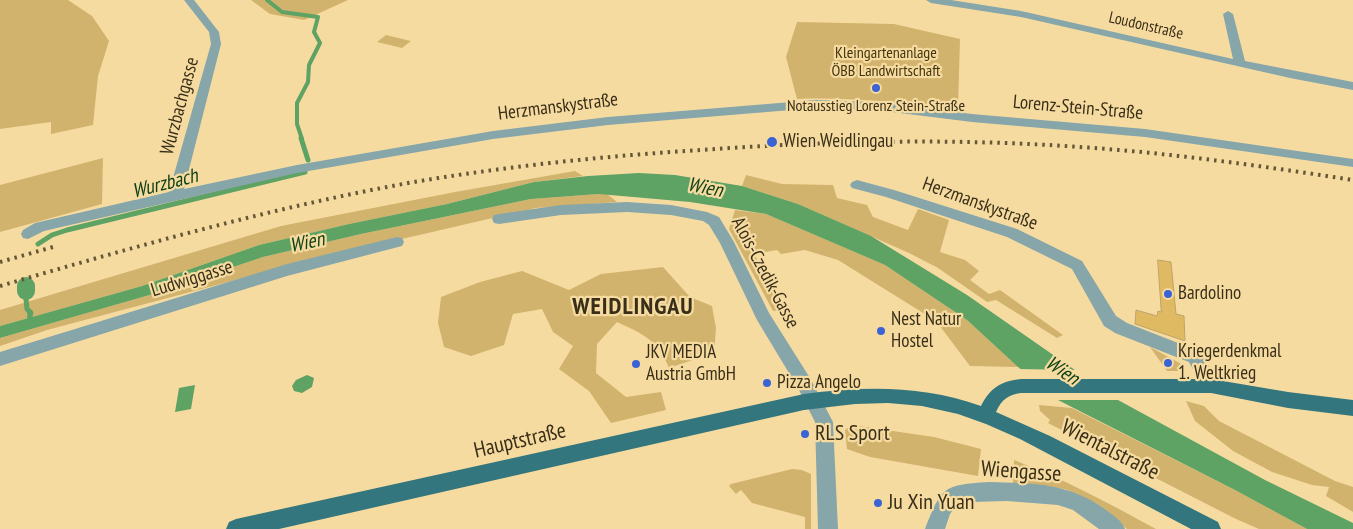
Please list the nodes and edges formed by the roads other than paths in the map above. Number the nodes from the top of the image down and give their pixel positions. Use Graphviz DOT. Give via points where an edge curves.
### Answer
graph roads {
  1 [pos="190,0"];
  2 [pos="931,0"];
  3 [pos="1228,14"];
  4 [pos="1240,64"];
  5 [pos="1353,86"];
  6 [pos="798,106"];
  7 [pos="1353,163"];
  8 [pos="857,185"];
  9 [pos="175,195"];
  10 [pos="499,219"];
  11 [pos="28,234"];
  12 [pos="397,242"];
  13 [pos="0,359"];
  14 [pos="1211,386"];
  15 [pos="814,400"];
  16 [pos="1353,408"];
  17 [pos="986,416"];
  18 [pos="236,529"];
  19 [pos="828,529"];
  20 [pos="936,529"];
  21 [pos="1115,529"];
  22 [pos="1211,529"];
  1 -- 9 [label="street, Wurzbachgasse" via="214,32 216,44"];
  2 -- 4 [label="street, Loudonstraße" via="1021,14"];
  3 -- 4 [label="street"];
  4 -- 5 [label="street, Loudonstraße"];
  6 -- 7 [label="street, Lorenz-Stein-Straße" via="876,106 1145,133"];
  6 -- 9 [label="street, Herzmanskystraße" via="608,121 493,135 297,169"];
  8 -- 14 [label="street, Herzmanskystraße" via="1012,233 1077,265 1110,321 1195,357"];
  9 -- 11 [label="street" via="40,227"];
  10 -- 15 [label="street, Alois-Czedik-Gasse" via="561,210 627,207 671,210 714,221 728,242 763,316"];
  12 -- 13 [label="street, Ludwiggasse" via="287,270"];
  14 -- 16 [label="main road"];
  14 -- 17 [label="main road" via="1021,386 1001,390"];
  15 -- 17 [label="main road, Hauptstraße" via="856,395 910,397 953,405"];
  15 -- 18 [label="main road, Hauptstraße"];
  15 -- 19 [label="street, Alois-Czedik-Gasse" via="824,422 826,438"];
  17 -- 22 [label="main road, Wientalstraße"];
  20 -- 21 [label="street, Wiengasse" via="950,498 967,492 1053,494 1081,504"];
}
